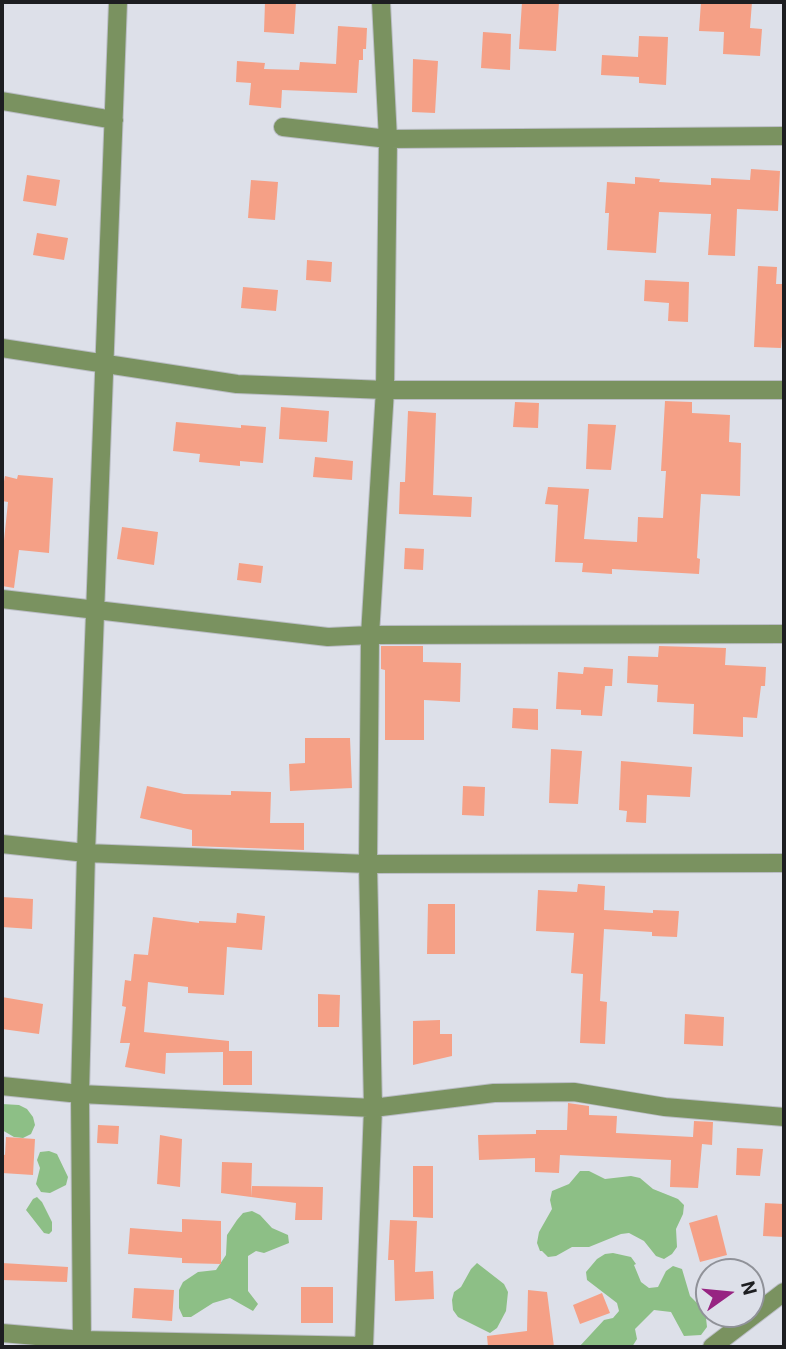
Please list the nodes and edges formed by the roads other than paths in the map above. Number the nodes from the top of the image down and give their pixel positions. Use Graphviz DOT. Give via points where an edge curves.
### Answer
graph roads {
  1 [pos="118,2"];
  2 [pos="381,2"];
  3 [pos="2,101"];
  4 [pos="114,120"];
  5 [pos="282,127"];
  6 [pos="784,136"];
  7 [pos="388,139"];
  8 [pos="2,348"];
  9 [pos="104,364"];
  10 [pos="384,390"];
  11 [pos="784,390"];
  12 [pos="2,599"];
  13 [pos="95,610"];
  14 [pos="784,634"];
  15 [pos="370,635"];
  16 [pos="2,844"];
  17 [pos="86,853"];
  18 [pos="784,863"];
  19 [pos="368,864"];
  20 [pos="2,1086"];
  21 [pos="80,1094"];
  22 [pos="373,1108"];
  23 [pos="784,1117"];
  24 [pos="784,1292"];
  25 [pos="2,1333"];
  26 [pos="82,1344"];
  27 [pos="712,1347"];
  1 -- 4 [label="street"];
  2 -- 7 [label="street"];
  3 -- 4 [label="street"];
  4 -- 9 [label="street"];
  5 -- 7 [label="street"];
  6 -- 7 [label="street"];
  7 -- 10 [label="street"];
  8 -- 9 [label="street"];
  9 -- 10 [label="street" via="237,384"];
  9 -- 13 [label="street"];
  10 -- 11 [label="street"];
  10 -- 15 [label="street"];
  12 -- 13 [label="street"];
  13 -- 15 [label="street" via="328,637"];
  13 -- 17 [label="street"];
  14 -- 15 [label="street"];
  15 -- 19 [label="street"];
  16 -- 17 [label="street"];
  17 -- 19 [label="street"];
  17 -- 21 [label="street"];
  18 -- 19 [label="street"];
  19 -- 22 [label="street"];
  20 -- 21 [label="street"];
  21 -- 22 [label="street"];
  21 -- 26 [label="street"];
  22 -- 23 [label="street" via="494,1093 574,1092 665,1107"];
  22 -- 26 [label="street" via="364,1346"];
  24 -- 27 [label="street"];
  25 -- 26 [label="street"];
}
